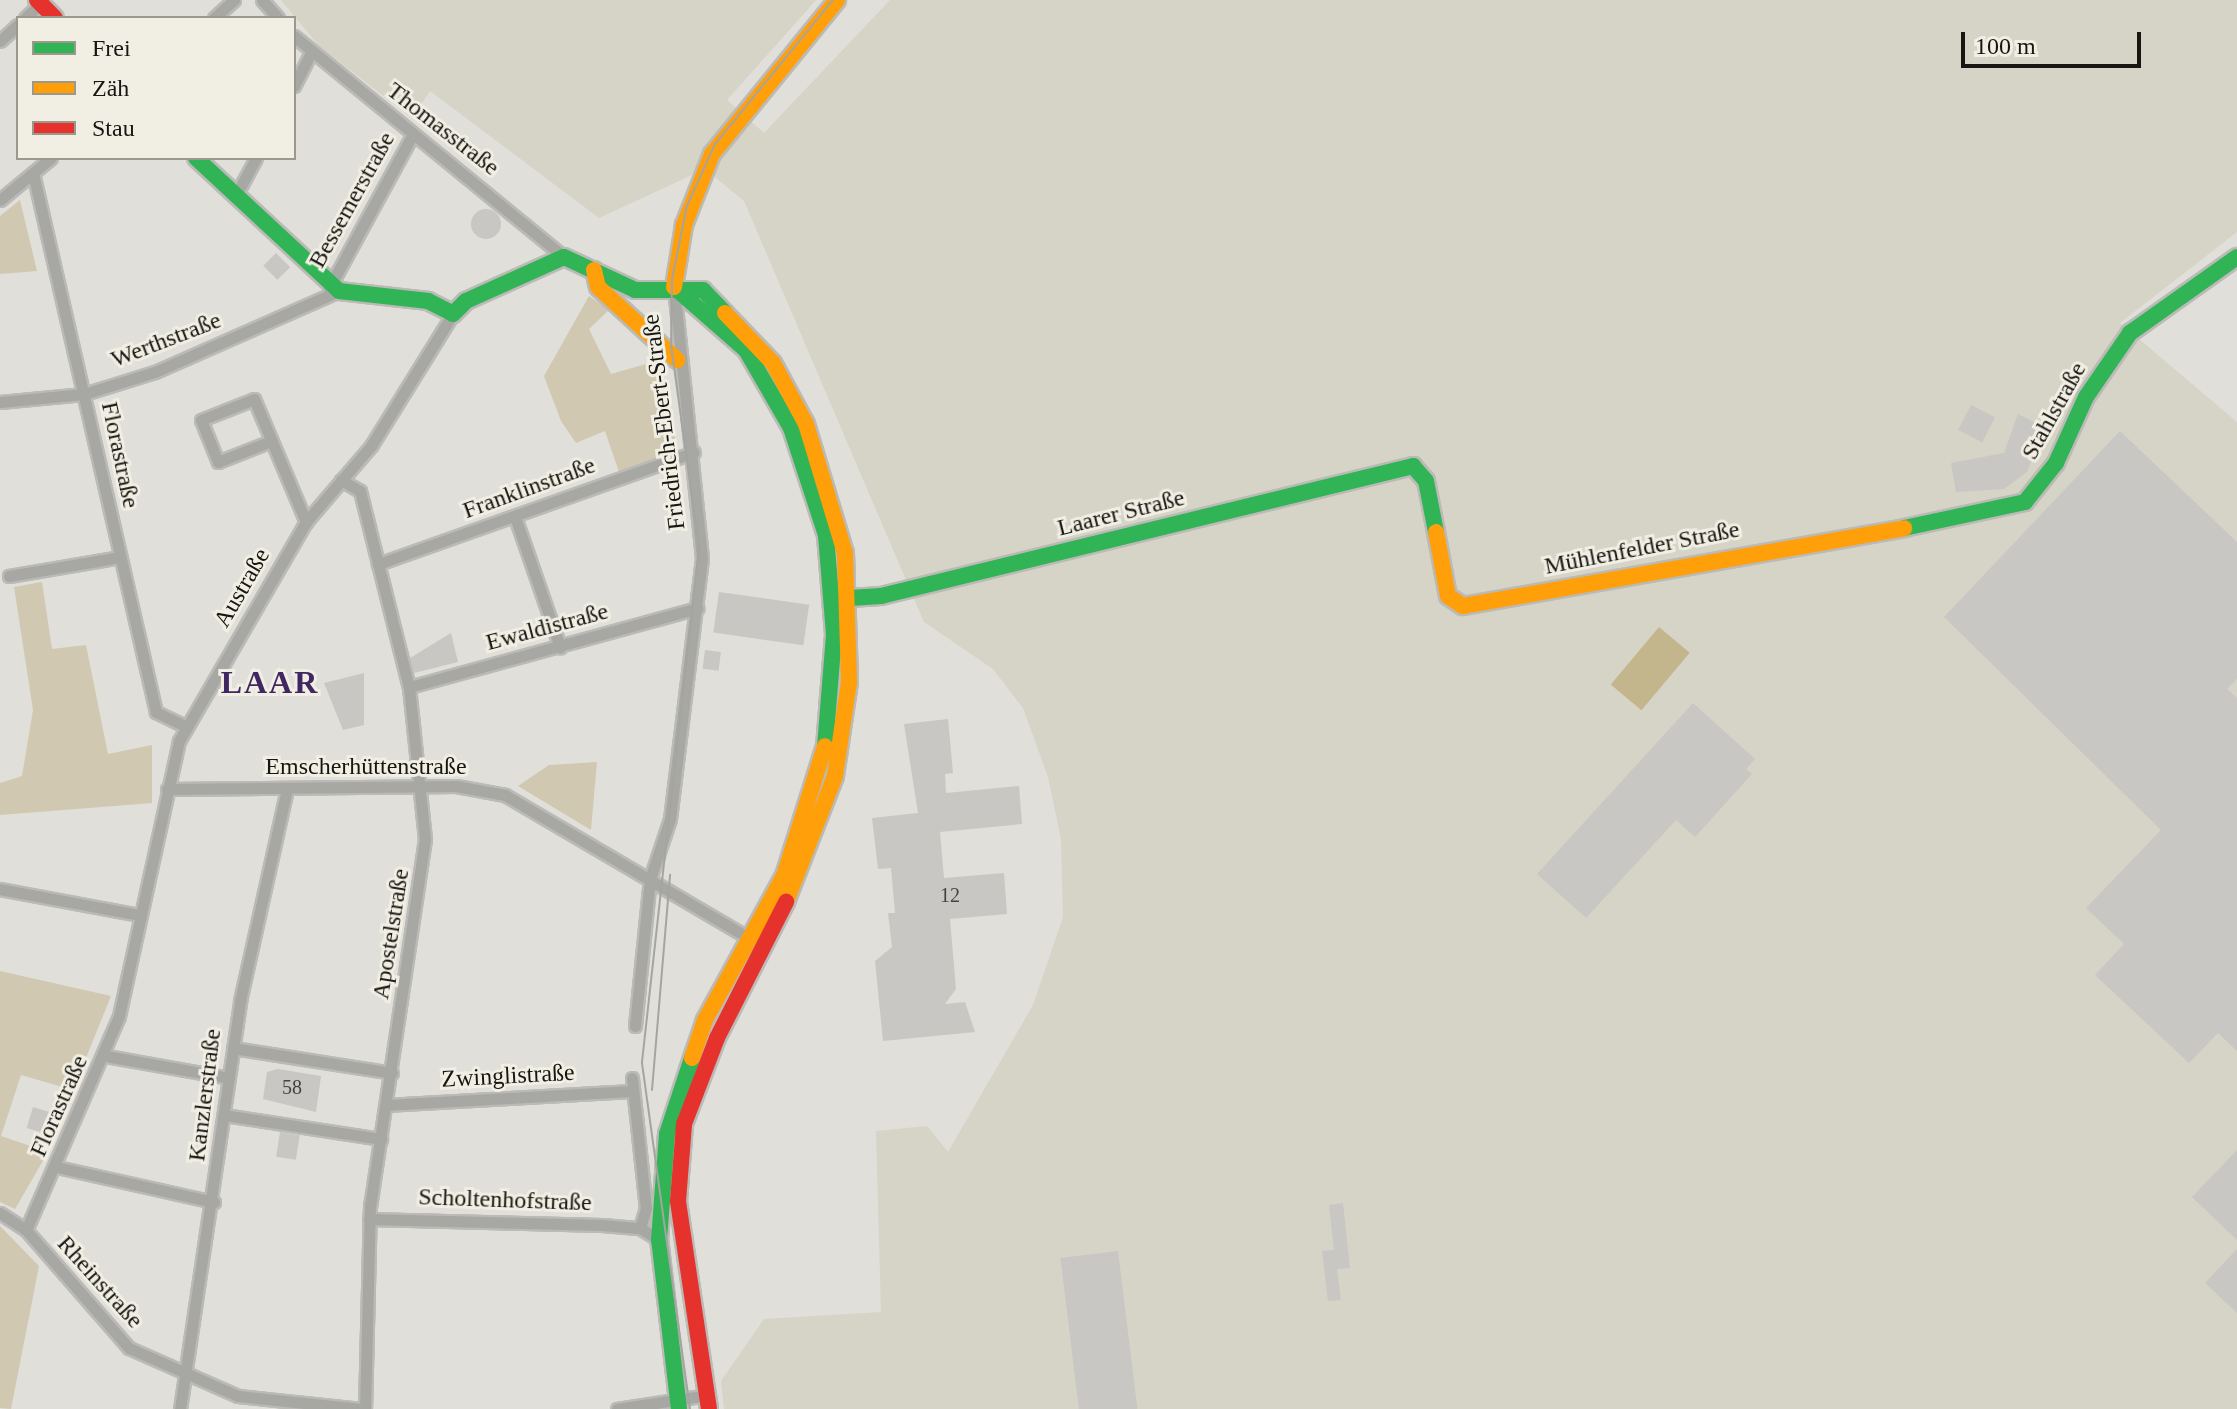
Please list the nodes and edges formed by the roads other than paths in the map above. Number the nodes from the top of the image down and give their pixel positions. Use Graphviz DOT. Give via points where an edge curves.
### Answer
graph roads {
  1 [pos="234,0"];
  2 [pos="262,0"];
  3 [pos="837,0"];
  4 [pos="41,1"];
  5 [pos="27,16"];
  6 [pos="216,16"];
  7 [pos="276,16"];
  8 [pos="16,27"];
  9 [pos="296,38"];
  10 [pos="0,41"];
  11 [pos="310,55"];
  12 [pos="296,82"];
  13 [pos="413,134"];
  14 [pos="49,160"];
  15 [pos="198,160"];
  16 [pos="255,160"];
  17 [pos="33,173"];
  18 [pos="235,197"];
  19 [pos="0,200"];
  20 [pos="564,257"];
  21 [pos="2237,257"];
  22 [pos="594,270"];
  23 [pos="674,287"];
  24 [pos="334,289"];
  25 [pos="453,314"];
  26 [pos="677,360"];
  27 [pos="84,394"];
  28 [pos="0,402"];
  29 [pos="271,441"];
  30 [pos="694,452"];
  31 [pos="1419,468"];
  32 [pos="341,480"];
  33 [pos="1979,513"];
  34 [pos="515,517"];
  35 [pos="306,522"];
  36 [pos="120,557"];
  37 [pos="378,564"];
  38 [pos="9,576"];
  39 [pos="842,599"];
  40 [pos="697,608"];
  41 [pos="560,647"];
  42 [pos="409,687"];
  43 [pos="187,727"];
  44 [pos="173,762"];
  45 [pos="423,786"];
  46 [pos="167,789"];
  47 [pos="287,789"];
  48 [pos="650,879"];
  49 [pos="0,889"];
  50 [pos="139,915"];
  51 [pos="756,942"];
  52 [pos="635,1026"];
  53 [pos="233,1048"];
  54 [pos="106,1056"];
  55 [pos="392,1073"];
  56 [pos="229,1078"];
  57 [pos="387,1105"];
  58 [pos="224,1115"];
  59 [pos="381,1139"];
  60 [pos="57,1167"];
  61 [pos="214,1202"];
  62 [pos="0,1213"];
  63 [pos="369,1219"];
  64 [pos="640,1228"];
  65 [pos="26,1230"];
  66 [pos="659,1240"];
  67 [pos="190,1377"];
  68 [pos="708,1402"];
  69 [pos="678,1405"];
  70 [pos="180,1409"];
  71 [pos="363,1409"];
  72 [pos="617,1409"];
  1 -- 6 [label="street"];
  2 -- 7 [label="street"];
  3 -- 23 [label="street, Friedrich-Ebert-Straße" via="712,154 684,225"];
  4 -- 5 [label="street"];
  8 -- 10 [label="street"];
  9 -- 11 [label="street, Thomasstraße"];
  11 -- 12 [label="street"];
  11 -- 13 [label="street, Thomasstraße"];
  13 -- 20 [label="street, Thomasstraße"];
  13 -- 24 [label="street, Bessemerstraße"];
  14 -- 17 [label="street"];
  15 -- 18 [label="street"];
  16 -- 18 [label="street"];
  17 -- 19 [label="street"];
  17 -- 27 [label="street, Florastraße"];
  18 -- 24 [label="street"];
  20 -- 22 [label="street"];
  20 -- 25 [label="street" via="466,301"];
  21 -- 33 [label="street, Stahlstraße" via="2130,333 2086,397 2056,463 2025,502"];
  22 -- 23 [label="street" via="635,290"];
  22 -- 26 [label="street" via="598,287"];
  23 -- 26 [label="street, Friedrich-Ebert-Straße"];
  23 -- 39 [label="street" via="703,290 727,308 788,388 835,508"];
  24 -- 25 [label="street" via="428,301"];
  24 -- 27 [label="street, Werthstraße" via="155,372"];
  25 -- 32 [label="street, Austraße" via="371,446"];
  26 -- 30 [label="street, Friedrich-Ebert-Straße"];
  27 -- 28 [label="street, Werthstraße"];
  27 -- 36 [label="street, Florastraße"];
  29 -- 29 [label="street" via="218,462 201,420 254,399"];
  29 -- 35 [label="street"];
  30 -- 34 [label="street, Franklinstraße"];
  30 -- 40 [label="street, Friedrich-Ebert-Straße" via="701,516"];
  31 -- 33 [label="street, Mühlenfelder Straße" via="1448,596 1463,606"];
  31 -- 39 [label="street, Laarer Straße"];
  32 -- 35 [label="street, Austraße"];
  32 -- 37 [label="street, Apostelstraße" via="360,491"];
  34 -- 37 [label="street, Franklinstraße"];
  34 -- 41 [label="street"];
  35 -- 43 [label="street, Austraße"];
  36 -- 38 [label="street"];
  36 -- 43 [label="street, Florastraße" via="156,712"];
  37 -- 42 [label="street, Apostelstraße"];
  39 -- 51 [label="street" via="849,682 835,776 808,860"];
  40 -- 41 [label="street, Ewaldistraße"];
  40 -- 48 [label="street, Friedrich-Ebert-Straße" via="670,819"];
  41 -- 42 [label="street, Ewaldistraße"];
  42 -- 45 [label="street, Apostelstraße"];
  43 -- 44 [label="street, Austraße"];
  44 -- 46 [label="street, Florastraße"];
  45 -- 47 [label="street, Emscherhüttenstraße"];
  45 -- 48 [label="street, Emscherhüttenstraße" via="505,795"];
  45 -- 55 [label="street, Apostelstraße" via="424,878"];
  46 -- 47 [label="street, Emscherhüttenstraße"];
  46 -- 50 [label="street, Florastraße"];
  47 -- 53 [label="street, Kanzlerstraße"];
  48 -- 51 [label="street, Emscherhüttenstraße"];
  48 -- 52 [label="street, Friedrich-Ebert-Straße"];
  49 -- 50 [label="street"];
  50 -- 54 [label="street, Florastraße"];
  51 -- 66 [label="street" via="705,1020 676,1099 663,1156"];
  51 -- 68 [label="street" via="704,1067 681,1145 678,1201"];
  53 -- 55 [label="street"];
  53 -- 56 [label="street, Kanzlerstraße"];
  54 -- 56 [label="street"];
  54 -- 60 [label="street, Florastraße"];
  55 -- 57 [label="street, Apostelstraße"];
  56 -- 58 [label="street, Kanzlerstraße"];
  57 -- 59 [label="street, Apostelstraße"];
  57 -- 64 [label="street, Zwinglistraße" via="632,1085 646,1208"];
  58 -- 59 [label="street"];
  58 -- 61 [label="street, Kanzlerstraße"];
  59 -- 63 [label="street, Apostelstraße"];
  60 -- 61 [label="street"];
  60 -- 65 [label="street, Florastraße"];
  61 -- 67 [label="street, Kanzlerstraße"];
  62 -- 65 [label="street, Rheinstraße"];
  63 -- 64 [label="street, Scholtenhofstraße"];
  63 -- 71 [label="street, Apostelstraße"];
  64 -- 66 [label="street"];
  65 -- 67 [label="street, Rheinstraße" via="129,1348"];
  66 -- 69 [label="street"];
  67 -- 70 [label="street, Kanzlerstraße"];
  67 -- 71 [label="street, Rheinstraße" via="245,1397"];
  68 -- 69 [label="street"];
  69 -- 72 [label="street"];
}
